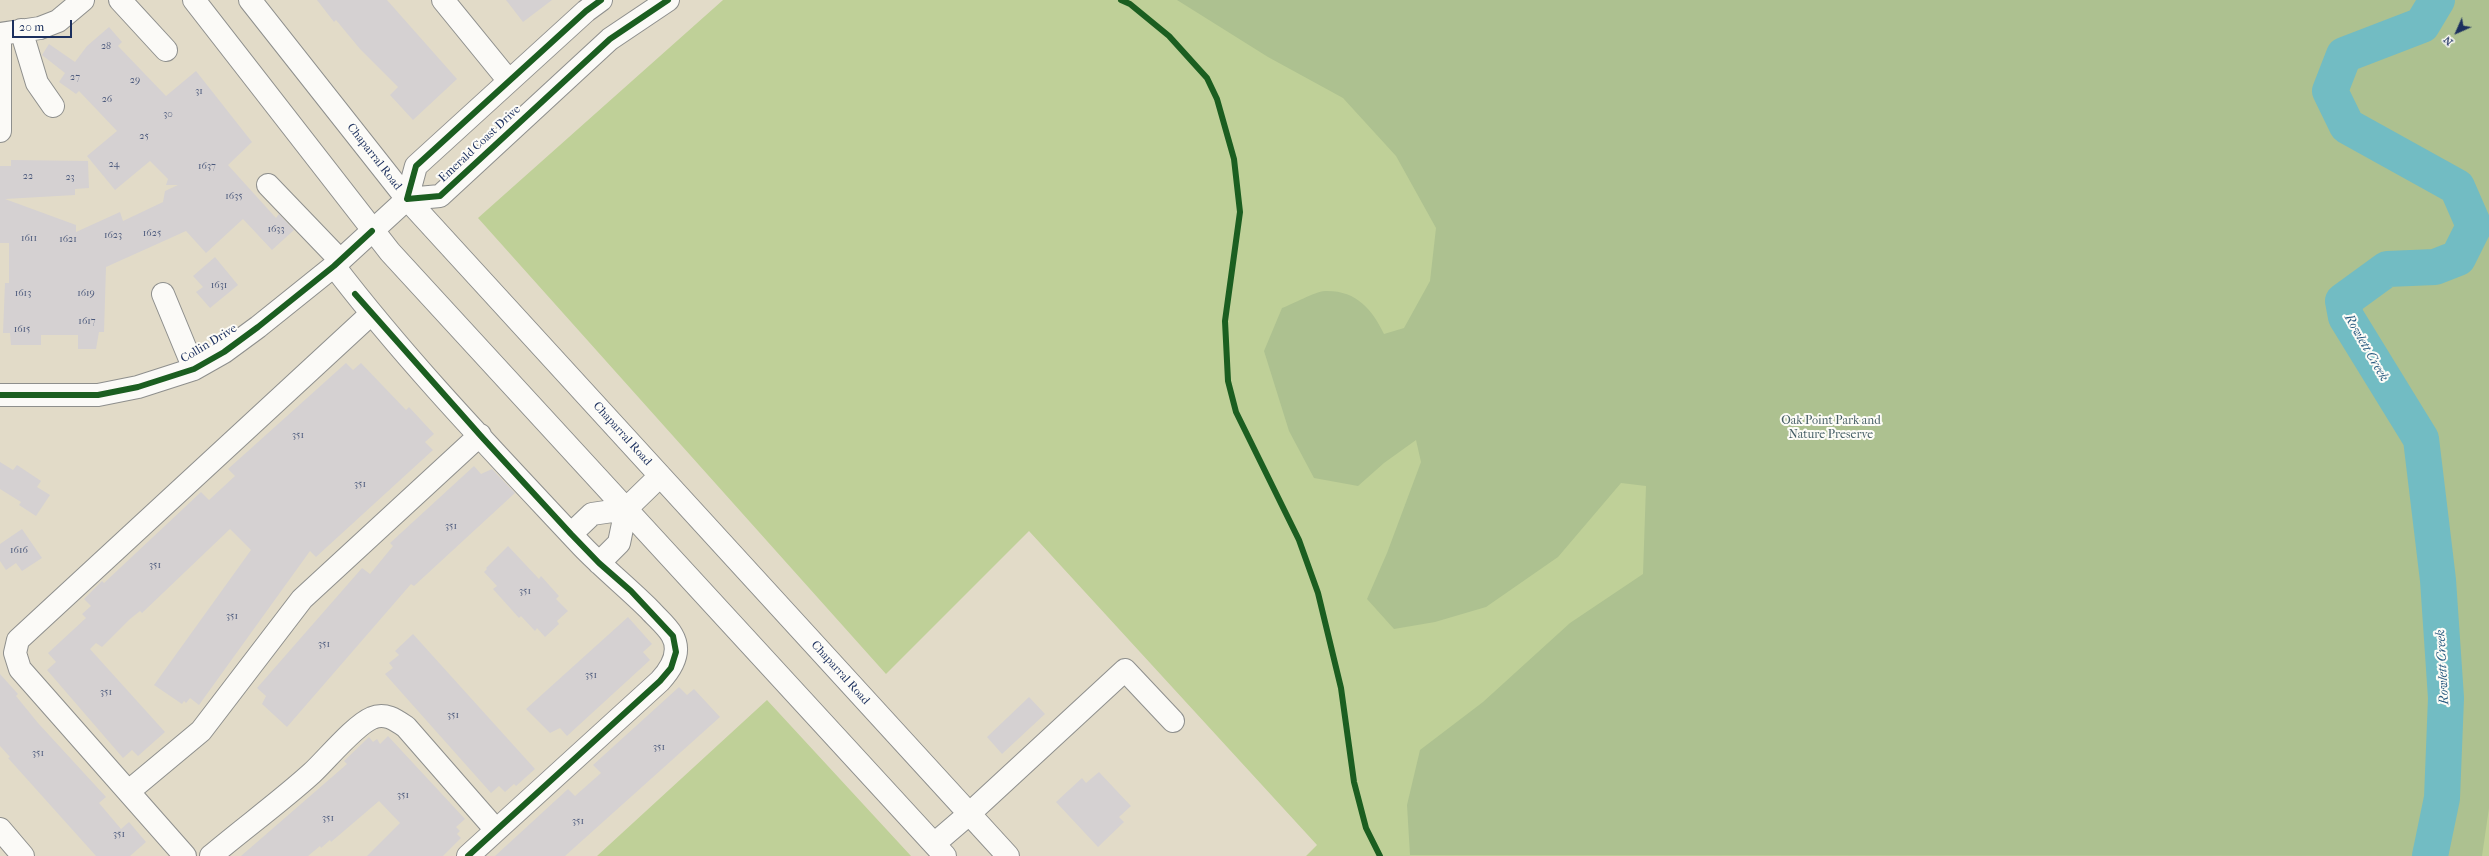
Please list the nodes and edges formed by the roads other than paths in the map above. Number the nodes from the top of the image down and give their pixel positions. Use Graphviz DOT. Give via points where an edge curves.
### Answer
graph roads {
  1 [pos="83,0"];
  2 [pos="120,0"];
  3 [pos="194,0"];
  4 [pos="250,0"];
  5 [pos="443,0"];
  6 [pos="601,0"];
  7 [pos="668,0"];
  8 [pos="7,32"];
  9 [pos="166,50"];
  10 [pos="509,81"];
  11 [pos="53,106"];
  12 [pos="0,131"];
  13 [pos="268,185"];
  14 [pos="407,199"];
  15 [pos="372,231"];
  16 [pos="337,263"];
  17 [pos="163,294"];
  18 [pos="371,314"];
  19 [pos="194,369"];
  20 [pos="0,395"];
  21 [pos="480,435"];
  22 [pos="660,476"];
  23 [pos="626,510"];
  24 [pos="571,534"];
  25 [pos="599,563"];
  26 [pos="1173,721"];
  27 [pos="129,791"];
  28 [pos="969,814"];
  29 [pos="0,829"];
  30 [pos="496,830"];
  31 [pos="939,850"];
  32 [pos="24,856"];
  33 [pos="185,856"];
  34 [pos="211,856"];
  35 [pos="468,856"];
  36 [pos="1008,856"];
  1 -- 8 [label="street" via="58,21 40,28"];
  2 -- 9 [label="street"];
  3 -- 15 [label="street"];
  4 -- 14 [label="street, Chaparral Road"];
  5 -- 10 [label="street"];
  6 -- 10 [label="street"];
  7 -- 14 [label="street, Emerald Coast Drive" via="610,40 440,196"];
  8 -- 11 [label="street"];
  8 -- 12 [label="street"];
  10 -- 14 [label="street" via="416,166"];
  13 -- 16 [label="street"];
  14 -- 15 [label="street"];
  14 -- 22 [label="street, Chaparral Road"];
  15 -- 16 [label="street, Collin Drive"];
  15 -- 23 [label="street"];
  16 -- 18 [label="street" via="355,294"];
  16 -- 19 [label="street, Collin Drive" via="258,327 224,352"];
  17 -- 19 [label="street, Collin Drive"];
  18 -- 21 [label="street"];
  18 -- 27 [label="street" via="18,640 15,653 20,669"];
  19 -- 20 [label="street, Collin Drive" via="138,387 98,395"];
  21 -- 24 [label="street"];
  21 -- 27 [label="street" via="302,599 201,731"];
  22 -- 23 [label="street"];
  22 -- 28 [label="street, Chaparral Road"];
  23 -- 24 [label="street" via="592,514"];
  23 -- 25 [label="street" via="619,543"];
  23 -- 31 [label="street"];
  24 -- 25 [label="street"];
  25 -- 30 [label="street" via="631,591 673,636 676,652 671,668"];
  26 -- 28 [label="street" via="1124,670"];
  27 -- 33 [label="street"];
  28 -- 31 [label="street"];
  28 -- 36 [label="street, Chaparral Road"];
  29 -- 32 [label="street"];
  30 -- 34 [label="street" via="406,727 393,718 383,716 372,718 361,725 310,774"];
  30 -- 35 [label="street"];
}
